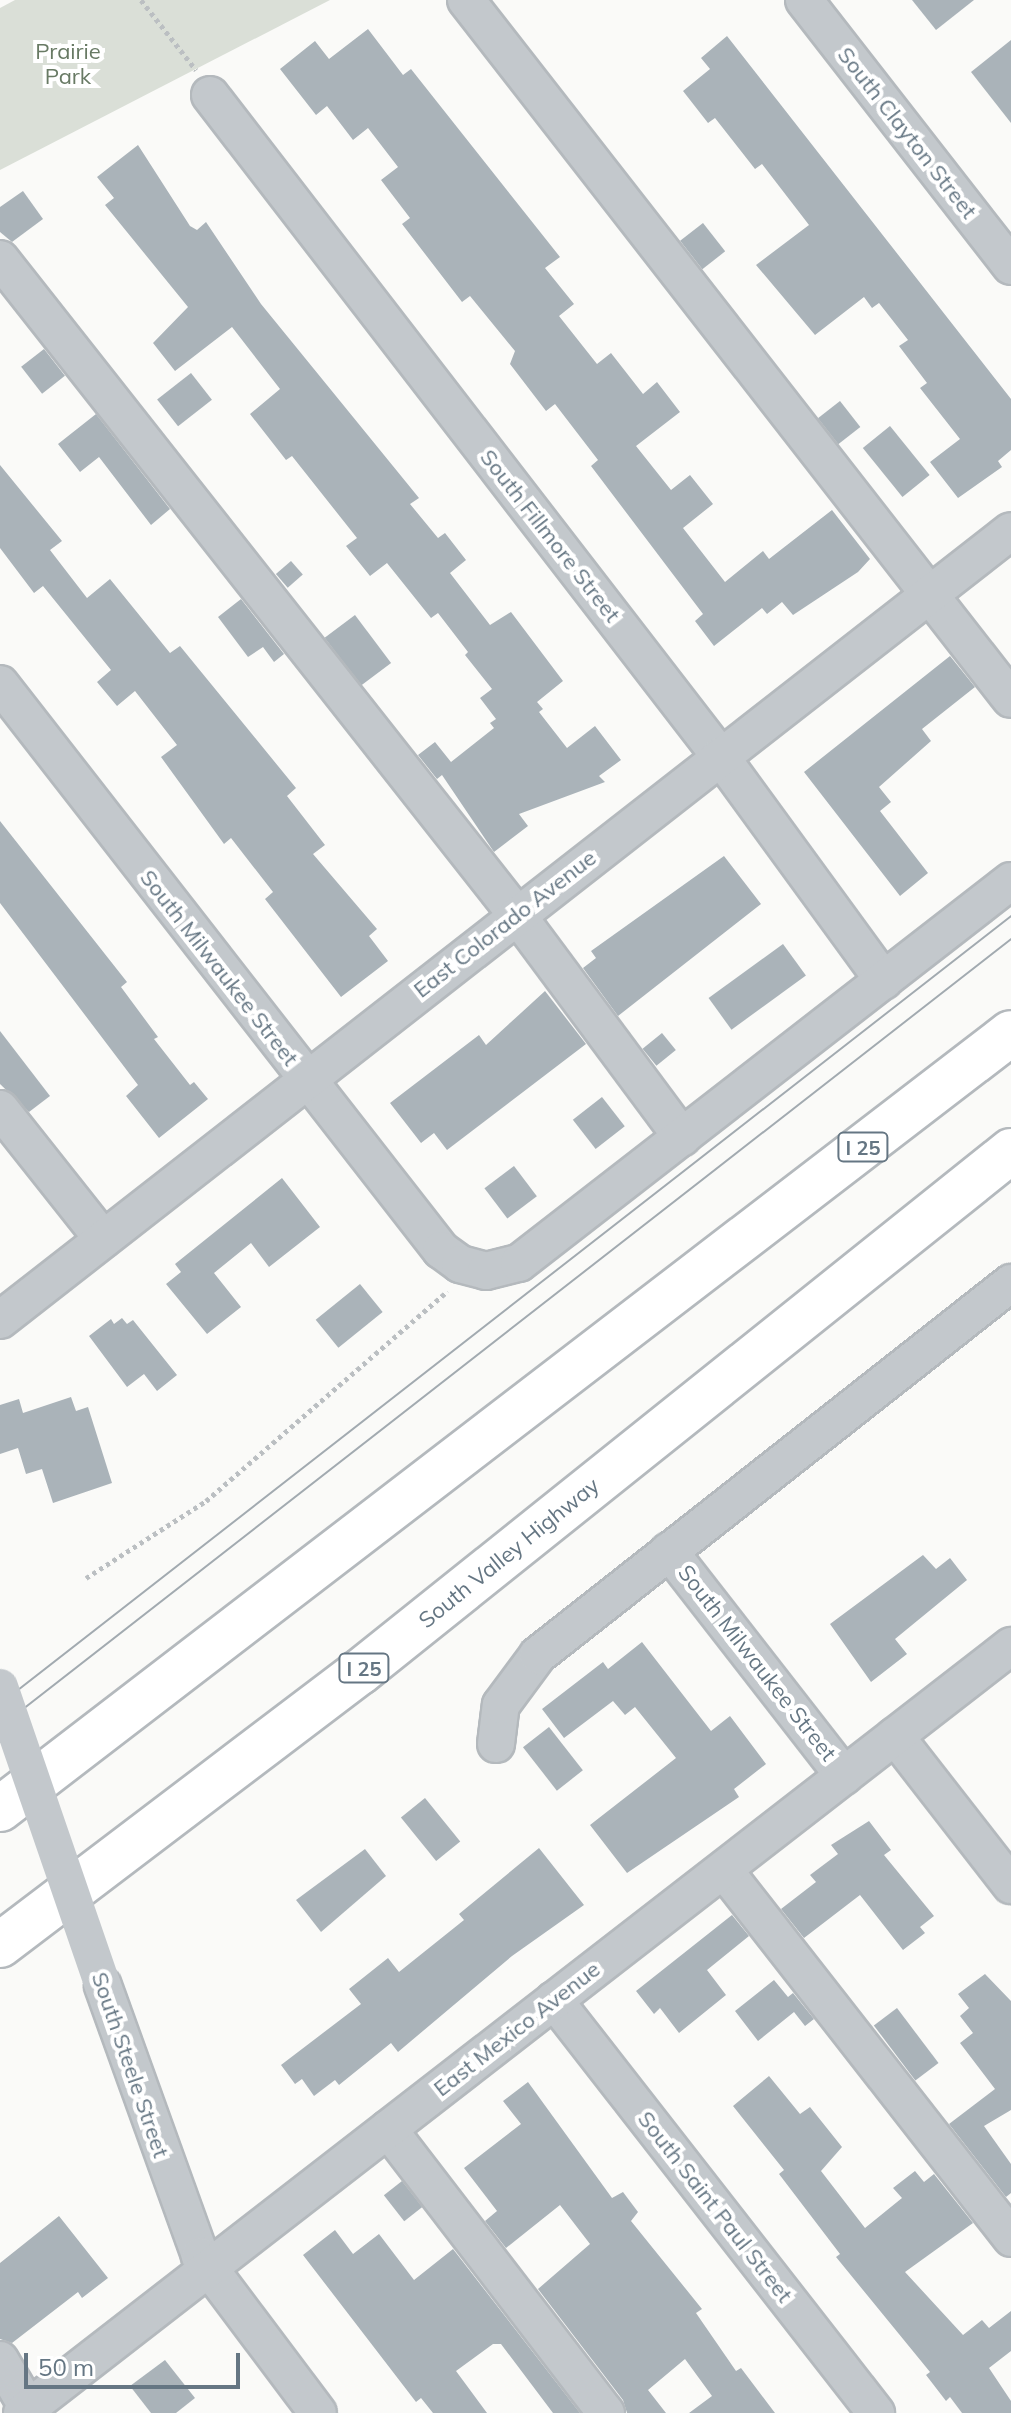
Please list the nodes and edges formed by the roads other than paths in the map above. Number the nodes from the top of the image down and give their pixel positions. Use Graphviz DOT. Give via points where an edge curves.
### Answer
graph roads {
  1 [pos="466,0"];
  2 [pos="804,0"];
  3 [pos="210,95"];
  4 [pos="0,259"];
  5 [pos="1011,266"];
  6 [pos="1011,531"];
  7 [pos="928,595"];
  8 [pos="0,684"];
  9 [pos="1011,699"];
  10 [pos="720,756"];
  11 [pos="1011,881"];
  12 [pos="517,915"];
  13 [pos="884,981"];
  14 [pos="1011,999"];
  15 [pos="1011,1033"];
  16 [pos="306,1079"];
  17 [pos="0,1109"];
  18 [pos="682,1137"];
  19 [pos="1011,1151"];
  20 [pos="1011,1182"];
  21 [pos="103,1239"];
  22 [pos="715,1261"];
  23 [pos="1011,1283"];
  24 [pos="0,1320"];
  25 [pos="722,1383"];
  26 [pos="669,1551"];
  27 [pos="1011,1646"];
  28 [pos="0,1687"];
  29 [pos="895,1736"];
  30 [pos="496,1744"];
  31 [pos="844,1776"];
  32 [pos="0,1809"];
  33 [pos="724,1870"];
  34 [pos="1011,1885"];
  35 [pos="0,1945"];
  36 [pos="554,2000"];
  37 [pos="388,2129"];
  38 [pos="1011,2238"];
  39 [pos="207,2267"];
  40 [pos="0,2360"];
  41 [pos="27,2411"];
  42 [pos="318,2413"];
  43 [pos="606,2413"];
  44 [pos="876,2413"];
  1 -- 7 [label="street"];
  2 -- 5 [label="street, South Clayton Street"];
  3 -- 10 [label="street, South Fillmore Street"];
  4 -- 12 [label="street"];
  6 -- 7 [label="street, East Colorado Avenue"];
  7 -- 9 [label="street"];
  7 -- 10 [label="street, East Colorado Avenue"];
  8 -- 16 [label="street, South Milwaukee Street"];
  10 -- 12 [label="street, East Colorado Avenue"];
  10 -- 13 [label="street, South Fillmore Street"];
  11 -- 13 [label="street"];
  12 -- 16 [label="street, East Colorado Avenue"];
  12 -- 18 [label="street"];
  13 -- 18 [label="street"];
  14 -- 22 [label="highway"];
  15 -- 22 [label="highway, I 25"];
  16 -- 18 [label="street, South Milwaukee Street" via="441,1250 474,1268 499,1271 519,1263"];
  16 -- 21 [label="street, East Colorado Avenue"];
  17 -- 21 [label="street"];
  19 -- 25 [label="highway, South Valley Highway / I 25"];
  20 -- 25 [label="highway"];
  21 -- 24 [label="street, East Colorado Avenue"];
  22 -- 32 [label="highway, I 25"];
  23 -- 26 [label="street"];
  25 -- 35 [label="highway, South Valley Highway / I 25" via="310,1710"];
  26 -- 30 [label="street" via="524,1670 501,1705"];
  26 -- 31 [label="street, South Milwaukee Street"];
  27 -- 29 [label="street, East Mexico Avenue"];
  28 -- 39 [label="street, South Steele Street, bridge" via="185,2221"];
  29 -- 31 [label="street, East Mexico Avenue"];
  29 -- 34 [label="street"];
  31 -- 33 [label="street, East Mexico Avenue"];
  33 -- 36 [label="street, East Mexico Avenue"];
  33 -- 38 [label="street"];
  36 -- 37 [label="street, East Mexico Avenue"];
  36 -- 44 [label="street, South Saint Paul Street"];
  37 -- 39 [label="street, East Mexico Avenue"];
  37 -- 43 [label="street"];
  39 -- 41 [label="street, East Mexico Avenue"];
  39 -- 42 [label="street, South Steele Street"];
  40 -- 41 [label="street"];
}
